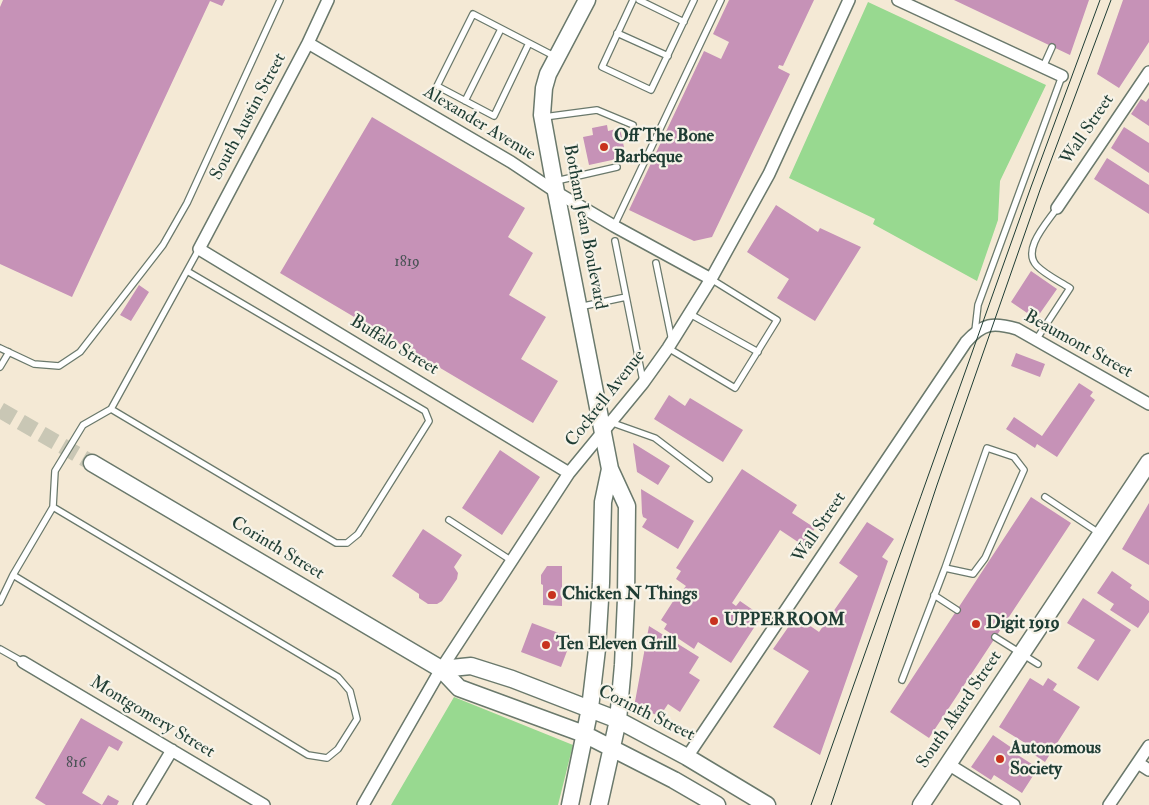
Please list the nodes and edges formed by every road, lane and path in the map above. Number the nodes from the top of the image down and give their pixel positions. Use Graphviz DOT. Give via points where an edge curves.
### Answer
graph roads {
  1 [pos="280,0"];
  2 [pos="328,0"];
  3 [pos="587,0"];
  4 [pos="633,0"];
  5 [pos="639,0"];
  6 [pos="694,0"];
  7 [pos="721,0"];
  8 [pos="849,0"];
  9 [pos="898,0"];
  10 [pos="684,22"];
  11 [pos="501,29"];
  12 [pos="617,34"];
  13 [pos="308,43"];
  14 [pos="529,43"];
  15 [pos="1052,47"];
  16 [pos="668,56"];
  17 [pos="557,58"];
  18 [pos="1043,67"];
  19 [pos="1062,76"];
  20 [pos="1148,77"];
  21 [pos="465,101"];
  22 [pos="543,117"];
  23 [pos="633,125"];
  24 [pos="617,167"];
  25 [pos="555,187"];
  26 [pos="1056,208"];
  27 [pos="614,226"];
  28 [pos="615,241"];
  29 [pos="199,249"];
  30 [pos="656,263"];
  31 [pos="187,271"];
  32 [pos="711,279"];
  33 [pos="626,297"];
  34 [pos="579,307"];
  35 [pos="689,313"];
  36 [pos="988,326"];
  37 [pos="975,332"];
  38 [pos="1036,340"];
  39 [pos="670,345"];
  40 [pos="0,348"];
  41 [pos="9,352"];
  42 [pos="758,352"];
  43 [pos="0,367"];
  44 [pos="643,383"];
  45 [pos="1149,404"];
  46 [pos="112,409"];
  47 [pos="607,427"];
  48 [pos="92,463"];
  49 [pos="1148,465"];
  50 [pos="610,469"];
  51 [pos="569,473"];
  52 [pos="709,479"];
  53 [pos="1044,497"];
  54 [pos="53,507"];
  55 [pos="449,520"];
  56 [pos="1100,534"];
  57 [pos="512,561"];
  58 [pos="945,568"];
  59 [pos="13,575"];
  60 [pos="934,595"];
  61 [pos="0,602"];
  62 [pos="957,610"];
  63 [pos="995,637"];
  64 [pos="0,649"];
  65 [pos="1021,654"];
  66 [pos="23,662"];
  67 [pos="1038,664"];
  68 [pos="441,669"];
  69 [pos="902,680"];
  70 [pos="590,708"];
  71 [pos="618,720"];
  72 [pos="584,734"];
  73 [pos="1149,746"];
  74 [pos="612,748"];
  75 [pos="172,750"];
  76 [pos="687,757"];
  77 [pos="1138,763"];
  78 [pos="948,764"];
  79 [pos="1149,770"];
  80 [pos="139,805"];
  81 [pos="264,805"];
  82 [pos="363,805"];
  83 [pos="570,805"];
  84 [pos="599,805"];
  85 [pos="717,805"];
  86 [pos="767,805"];
  87 [pos="921,805"];
  88 [pos="1014,805"];
  89 [pos="1109,805"];
  1 -- 41 [label="lane" via="187,203 163,245 80,352 59,366 34,364"];
  2 -- 13 [label="street, South Austin Street"];
  3 -- 17 [label="main road, Botham Jean Boulevard"];
  4 -- 12 [label="lane"];
  5 -- 10 [label="lane"];
  6 -- 10 [label="lane"];
  7 -- 27 [label="lane"];
  8 -- 32 [label="street, Cockrell Avenue" via="769,174"];
  9 -- 18 [label="street"];
  10 -- 16 [label="lane"];
  11 -- 14 [label="lane"];
  11 -- 21 [label="lane"];
  11 -- 21 [label="lane" via="474,14 436,86"];
  12 -- 16 [label="lane"];
  12 -- 16 [label="lane" via="602,66 651,90"];
  13 -- 25 [label="street, Alexander Avenue"];
  13 -- 29 [label="street, South Austin Street"];
  14 -- 17 [label="lane"];
  14 -- 21 [label="lane" via="494,116"];
  15 -- 18 [label="lane"];
  17 -- 22 [label="main road, Botham Jean Boulevard" via="544,88"];
  18 -- 19 [label="street"];
  19 -- 37 [label="lane" via="978,305"];
  20 -- 26 [label="street, Wall Street"];
  22 -- 23 [label="lane" via="597,110"];
  22 -- 25 [label="main road, Botham Jean Boulevard"];
  24 -- 25 [label="lane"];
  25 -- 27 [label="street, Alexander Avenue"];
  25 -- 34 [label="main road, Botham Jean Boulevard"];
  26 -- 38 [label="lane" via="1036,241 1031,259 1070,288"];
  27 -- 32 [label="street, Alexander Avenue"];
  28 -- 33 [label="lane"];
  29 -- 31 [label="lane"];
  29 -- 51 [label="street, Buffalo Street"];
  30 -- 39 [label="lane"];
  31 -- 46 [label="lane"];
  31 -- 46 [label="lane" via="425,412 429,421 358,534 347,543 336,543"];
  32 -- 35 [label="street, Cockrell Avenue"];
  32 -- 42 [label="lane" via="777,320"];
  33 -- 34 [label="lane"];
  33 -- 44 [label="lane"];
  34 -- 47 [label="main road, Botham Jean Boulevard"];
  35 -- 39 [label="street, Cockrell Avenue"];
  35 -- 42 [label="lane"];
  36 -- 37 [label="street, Wall Street"];
  36 -- 38 [label="street, Beaumont Street" via="1000,324"];
  37 -- 76 [label="street, Wall Street"];
  38 -- 45 [label="street, Beaumont Street"];
  39 -- 42 [label="lane" via="735,388"];
  39 -- 44 [label="street, Cockrell Avenue"];
  40 -- 41 [label="lane"];
  41 -- 43 [label="lane"];
  44 -- 47 [label="street, Cockrell Avenue"];
  46 -- 54 [label="lane" via="83,425 55,471"];
  47 -- 50 [label="main road, Botham Jean Boulevard"];
  47 -- 51 [label="street, Cockrell Avenue"];
  47 -- 52 [label="lane" via="655,438"];
  48 -- 68 [label="main road, Corinth Street"];
  49 -- 56 [label="main road, South Akard Street"];
  50 -- 70 [label="main road, Botham Jean Boulevard" via="603,502 597,649"];
  50 -- 71 [label="main road, Botham Jean Boulevard" via="627,506 626,599"];
  51 -- 57 [label="street, Cockrell Avenue"];
  53 -- 56 [label="lane"];
  54 -- 59 [label="lane"];
  54 -- 59 [label="lane" via="338,677 350,691 357,719 338,749 327,758 308,755"];
  55 -- 57 [label="lane"];
  56 -- 65 [label="main road, South Akard Street"];
  57 -- 68 [label="street, Cockrell Avenue"];
  58 -- 58 [label="lane" via="973,574 985,558 1024,470 1014,457 987,448"];
  58 -- 60 [label="lane"];
  59 -- 61 [label="lane"];
  60 -- 62 [label="lane"];
  60 -- 69 [label="lane"];
  63 -- 65 [label="lane"];
  64 -- 66 [label="lane"];
  65 -- 67 [label="lane"];
  65 -- 78 [label="main road, South Akard Street"];
  66 -- 75 [label="street, Montgomery Street"];
  68 -- 70 [label="main road, Corinth Street" via="471,666"];
  68 -- 72 [label="main road, Corinth Street" via="459,688"];
  68 -- 82 [label="street, Cockrell Avenue"];
  70 -- 71 [label="main road, Corinth Street"];
  70 -- 72 [label="main road, Botham Jean Boulevard"];
  71 -- 74 [label="main road, Botham Jean Boulevard"];
  71 -- 76 [label="main road, Corinth Street"];
  72 -- 74 [label="main road, Corinth Street"];
  72 -- 83 [label="main road, Botham Jean Boulevard"];
  73 -- 77 [label="street"];
  74 -- 84 [label="main road, Botham Jean Boulevard"];
  74 -- 85 [label="main road, Corinth Street"];
  75 -- 80 [label="street"];
  75 -- 81 [label="street, Montgomery Street"];
  76 -- 86 [label="main road, Corinth Street"];
  77 -- 79 [label="street"];
  77 -- 89 [label="street"];
  78 -- 87 [label="main road, South Akard Street"];
  78 -- 88 [label="street"];
}
